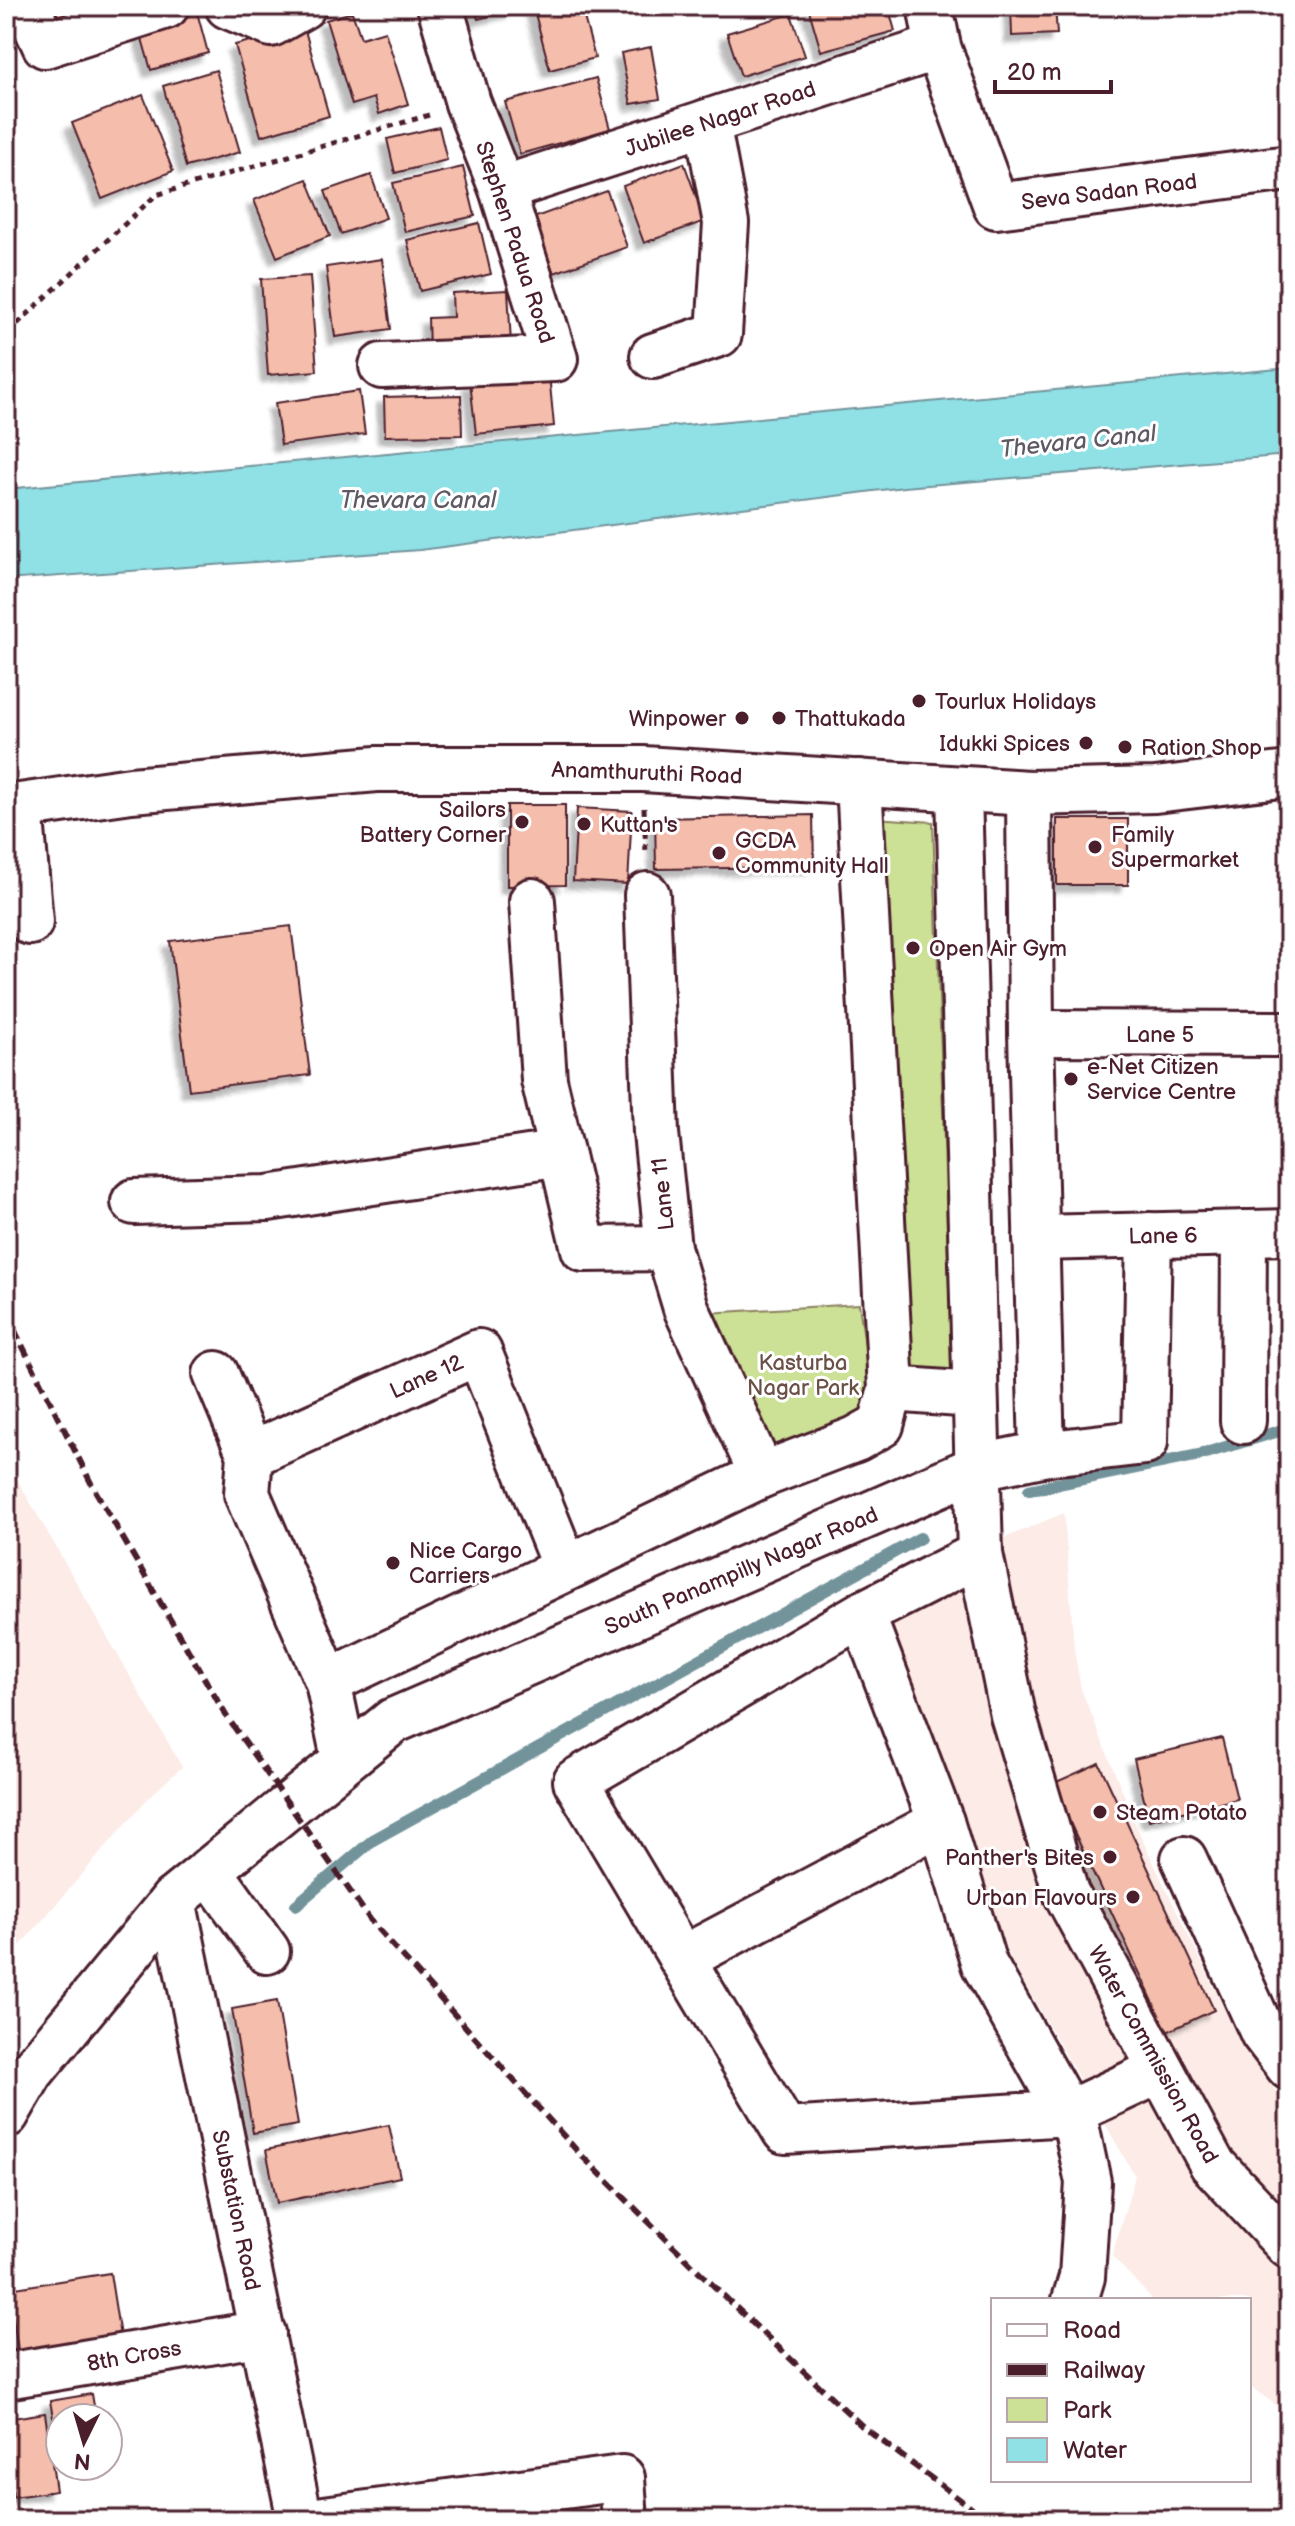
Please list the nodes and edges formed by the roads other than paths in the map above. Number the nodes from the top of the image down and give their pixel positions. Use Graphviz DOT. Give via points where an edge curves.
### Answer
graph roads {
  1 [pos="27,6"];
  2 [pos="166,6"];
  3 [pos="228,6"];
  4 [pos="303,6"];
  5 [pos="440,6"];
  6 [pos="934,26"];
  7 [pos="707,122"];
  8 [pos="1289,168"];
  9 [pos="502,189"];
  10 [pos="653,356"];
  11 [pos="382,366"];
  12 [pos="1289,774"];
  13 [pos="859,782"];
  14 [pos="959,791"];
  15 [pos="1029,793"];
  16 [pos="13,807"];
  17 [pos="647,895"];
  18 [pos="532,901"];
  19 [pos="30,922"];
  20 [pos="1031,1033"];
  21 [pos="1289,1034"];
  22 [pos="561,1153"];
  23 [pos="134,1202"];
  24 [pos="1289,1232"];
  25 [pos="1244,1233"];
  26 [pos="1149,1235"];
  27 [pos="1036,1238"];
  28 [pos="668,1248"];
  29 [pos="216,1374"];
  30 [pos="891,1389"];
  31 [pos="974,1395"];
  32 [pos="1243,1421"];
  33 [pos="1042,1454"];
  34 [pos="250,1455"];
  35 [pos="979,1467"];
  36 [pos="762,1475"];
  37 [pos="980,1554"];
  38 [pos="565,1567"];
  39 [pos="862,1614"];
  40 [pos="328,1682"];
  41 [pos="344,1758"];
  42 [pos="941,1822"];
  43 [pos="1184,1859"];
  44 [pos="209,1870"];
  45 [pos="173,1900"];
  46 [pos="267,1951"];
  47 [pos="682,1959"];
  48 [pos="1289,2067"];
  49 [pos="1161,2070"];
  50 [pos="1069,2113"];
  51 [pos="6,2115"];
  52 [pos="1289,2246"];
  53 [pos="1076,2298"];
  54 [pos="263,2333"];
  55 [pos="6,2376"];
  56 [pos="513,2506"];
  57 [pos="300,2520"];
  58 [pos="317,2520"];
  59 [pos="625,2520"];
  1 -- 2 [label="street" via="45,45"];
  3 -- 4 [label="street" via="271,24"];
  5 -- 9 [label="street, Stephen Padua Road" via="468,103"];
  6 -- 7 [label="street, Jubilee Nagar Road"];
  6 -- 8 [label="street, Seva Sadan Road" via="996,206"];
  7 -- 9 [label="street, Jubilee Nagar Road"];
  7 -- 10 [label="street" via="726,223 719,334"];
  9 -- 11 [label="street, Stephen Padua Road" via="555,359"];
  12 -- 15 [label="street, Anamthuruthi Road" via="1155,790"];
  13 -- 14 [label="street, Anamthuruthi Road"];
  13 -- 16 [label="street, Anamthuruthi Road" via="643,769 377,769 131,790"];
  13 -- 30 [label="street"];
  14 -- 15 [label="street, Anamthuruthi Road"];
  14 -- 31 [label="street"];
  15 -- 20 [label="street"];
  16 -- 19 [label="street"];
  17 -- 28 [label="street, Lane 11" via="656,1133"];
  18 -- 22 [label="street" via="544,1080"];
  20 -- 21 [label="street, Lane 5"];
  20 -- 27 [label="street"];
  22 -- 23 [label="street" via="268,1198"];
  22 -- 28 [label="street" via="584,1249"];
  24 -- 25 [label="street, Lane 6"];
  25 -- 26 [label="street, Lane 6"];
  25 -- 32 [label="street"];
  26 -- 27 [label="street, Lane 6"];
  26 -- 33 [label="street, South Panampilly Nagar Road" via="1145,1442"];
  27 -- 33 [label="street"];
  28 -- 36 [label="street, Lane 11" via="686,1308"];
  29 -- 34 [label="street"];
  30 -- 31 [label="street"];
  30 -- 36 [label="street" via="881,1425"];
  31 -- 35 [label="street"];
  33 -- 35 [label="street, South Panampilly Nagar Road"];
  34 -- 38 [label="street, Lane 12" via="479,1352"];
  34 -- 40 [label="street" via="247,1494"];
  35 -- 37 [label="street, Water Commission Road"];
  35 -- 41 [label="street, South Panampilly Nagar Road" via="393,1721"];
  36 -- 38 [label="street"];
  37 -- 39 [label="street"];
  37 -- 49 [label="street, Water Commission Road" via="1013,1715 1066,1893"];
  38 -- 40 [label="street"];
  39 -- 42 [label="street"];
  39 -- 47 [label="street" via="576,1781"];
  40 -- 41 [label="street"];
  41 -- 44 [label="street, South Panampilly Nagar Road"];
  42 -- 47 [label="street"];
  42 -- 50 [label="street" via="984,1964"];
  43 -- 48 [label="street" via="1263,2033"];
  44 -- 45 [label="street, South Panampilly Nagar Road"];
  44 -- 46 [label="street"];
  45 -- 51 [label="street, South Panampilly Nagar Road" via="31,2072"];
  45 -- 54 [label="street, Substation Road"];
  47 -- 50 [label="street" via="785,2131"];
  49 -- 50 [label="street"];
  49 -- 52 [label="street, Water Commission Road" via="1212,2164"];
  50 -- 53 [label="street" via="1088,2182 1082,2277"];
  54 -- 55 [label="street, 8th Cross"];
  54 -- 57 [label="street, Substation Road"];
  56 -- 58 [label="street"];
  56 -- 59 [label="street" via="622,2478"];
}
